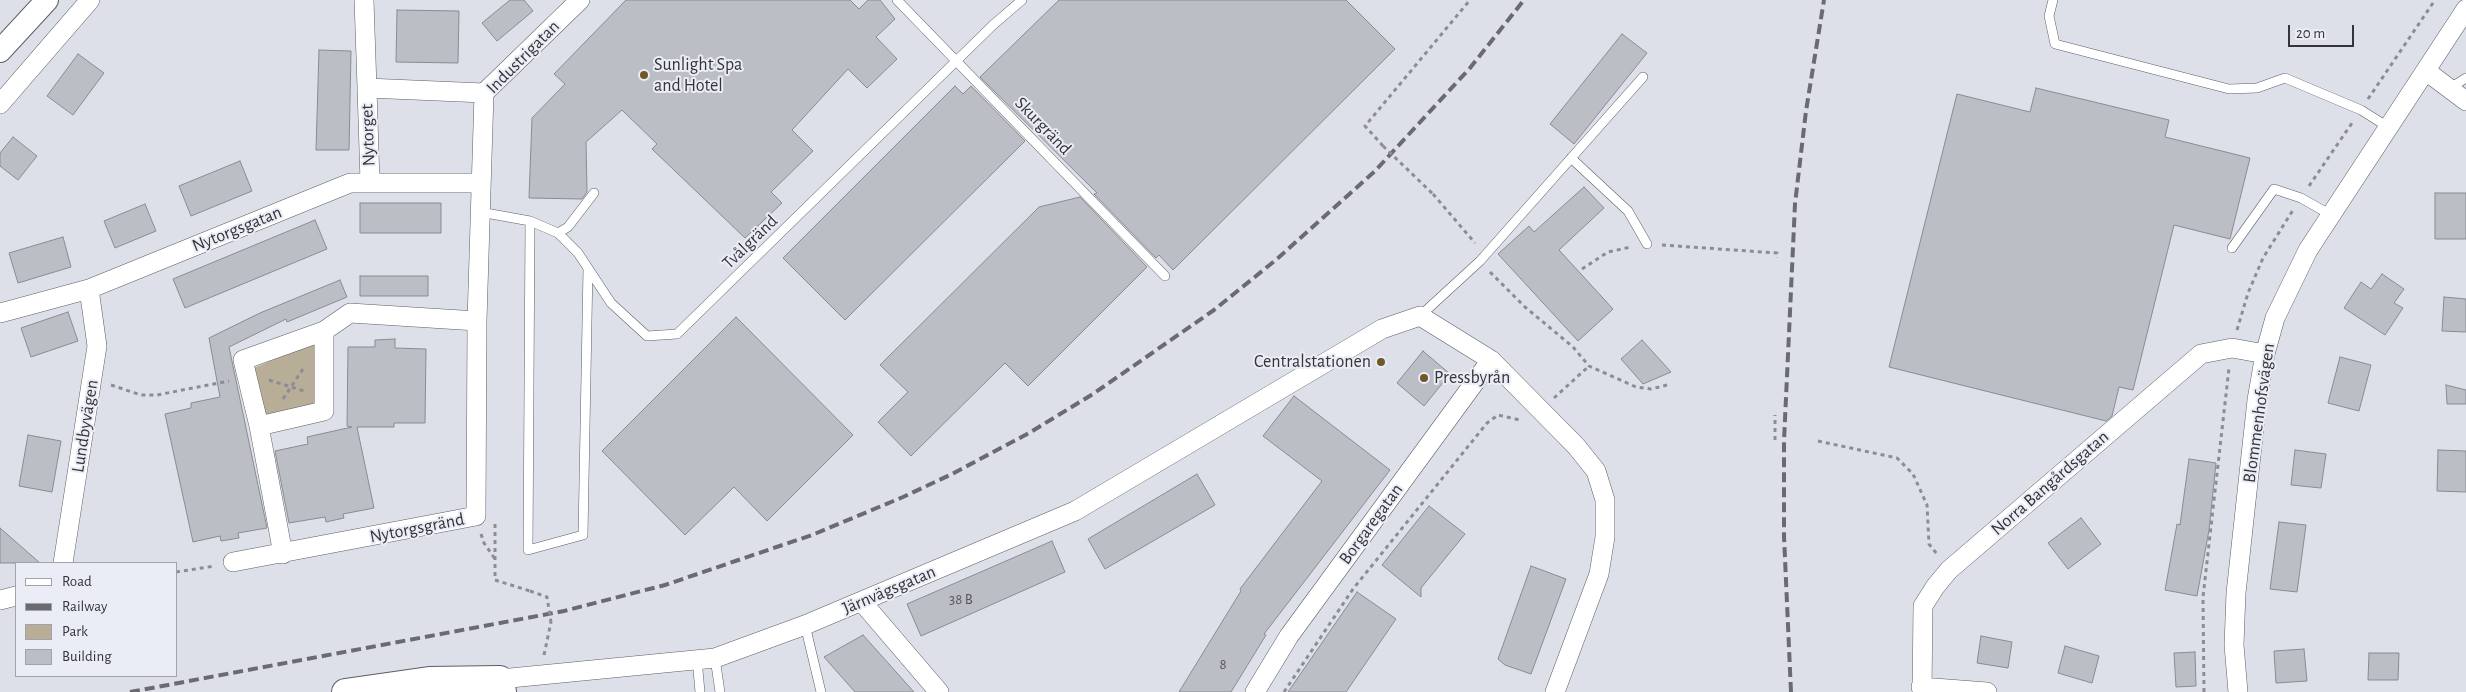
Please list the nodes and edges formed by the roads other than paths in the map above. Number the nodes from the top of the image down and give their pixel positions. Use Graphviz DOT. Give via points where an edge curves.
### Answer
graph roads {
  1 [pos="47,0"];
  2 [pos="90,0"];
  3 [pos="364,0"];
  4 [pos="580,0"];
  5 [pos="897,0"];
  6 [pos="1022,0"];
  7 [pos="2053,0"];
  8 [pos="2466,9"];
  9 [pos="0,51"];
  10 [pos="956,61"];
  11 [pos="2426,71"];
  12 [pos="1643,77"];
  13 [pos="2466,78"];
  14 [pos="367,88"];
  15 [pos="2450,88"];
  16 [pos="484,93"];
  17 [pos="2466,100"];
  18 [pos="0,104"];
  19 [pos="2388,127"];
  20 [pos="1571,158"];
  21 [pos="370,182"];
  22 [pos="481,183"];
  23 [pos="594,193"];
  24 [pos="480,212"];
  25 [pos="2331,215"];
  26 [pos="530,221"];
  27 [pos="558,233"];
  28 [pos="1647,244"];
  29 [pos="2232,248"];
  30 [pos="588,268"];
  31 [pos="1165,276"];
  32 [pos="89,289"];
  33 [pos="0,313"];
  34 [pos="1420,316"];
  35 [pos="477,320"];
  36 [pos="324,331"];
  37 [pos="2265,354"];
  38 [pos="1491,360"];
  39 [pos="259,426"];
  40 [pos="283,554"];
  41 [pos="63,562"];
  42 [pos="233,562"];
  43 [pos="15,596"];
  44 [pos="0,600"];
  45 [pos="862,602"];
  46 [pos="805,625"];
  47 [pos="706,658"];
  48 [pos="501,685"];
  49 [pos="1922,690"];
  50 [pos="345,692"];
  51 [pos="700,692"];
  52 [pos="720,692"];
  53 [pos="821,692"];
  54 [pos="939,692"];
  55 [pos="1255,692"];
  56 [pos="1555,692"];
  57 [pos="1987,692"];
  58 [pos="2238,692"];
  1 -- 9 [label="street"];
  2 -- 18 [label="street"];
  3 -- 14 [label="street, Nytorget"];
  4 -- 16 [label="street, Industrigatan"];
  5 -- 10 [label="lane, Skurgränd"];
  6 -- 10 [label="lane, Tvålgränd"];
  7 -- 19 [label="lane" via="2049,16 2055,44 2229,89 2257,88 2285,78 2361,110"];
  8 -- 11 [label="street, Blommenhofsvägen"];
  10 -- 30 [label="lane, Tvålgränd" via="677,334 647,336 611,302"];
  10 -- 31 [label="lane, Skurgränd"];
  11 -- 15 [label="street"];
  11 -- 19 [label="street, Blommenhofsvägen"];
  12 -- 20 [label="lane"];
  13 -- 15 [label="lane"];
  14 -- 16 [label="street"];
  14 -- 21 [label="street, Nytorget"];
  15 -- 17 [label="street"];
  16 -- 22 [label="street, Industrigatan"];
  19 -- 25 [label="street, Blommenhofsvägen"];
  20 -- 28 [label="lane" via="1628,212"];
  20 -- 34 [label="lane" via="1480,262"];
  21 -- 22 [label="street, Nytorgsgatan"];
  21 -- 32 [label="street, Nytorgsgatan" via="350,183"];
  22 -- 24 [label="street, Nytorgsgränd"];
  23 -- 27 [label="lane" via="568,227"];
  24 -- 26 [label="lane, Tvålgränd"];
  24 -- 35 [label="street, Nytorgsgränd"];
  25 -- 29 [label="lane" via="2301,198 2274,189"];
  25 -- 37 [label="street, Blommenhofsvägen" via="2290,285 2275,318"];
  26 -- 27 [label="lane, Tvålgränd"];
  26 -- 30 [label="lane" via="528,550 583,535"];
  27 -- 30 [label="lane, Tvålgränd"];
  32 -- 33 [label="street, Nytorgsgatan"];
  32 -- 41 [label="street, Lundbyvägen" via="98,346"];
  34 -- 38 [label="street"];
  34 -- 45 [label="street, Järnvägsgatan" via="1382,329 1075,511"];
  35 -- 36 [label="street" via="350,313"];
  35 -- 40 [label="street, Nytorgsgränd" via="476,516"];
  36 -- 39 [label="street" via="324,411"];
  36 -- 39 [label="street" via="243,360"];
  37 -- 49 [label="street, Norra Bangårdsgatan" via="2232,348 2201,354 1949,570 1923,606"];
  37 -- 58 [label="street, Blommenhofsvägen" via="2236,593 2234,645"];
  38 -- 55 [label="street, Borgaregatan" via="1289,636"];
  38 -- 56 [label="street" via="1596,471 1606,500 1599,574"];
  39 -- 40 [label="street"];
  40 -- 42 [label="street, Nytorgsgränd"];
  43 -- 44 [label="street"];
  45 -- 46 [label="street, Järnvägsgatan"];
  45 -- 54 [label="street"];
  46 -- 47 [label="street, Järnvägsgatan"];
  46 -- 53 [label="lane"];
  47 -- 48 [label="street, Järnvägsgatan"];
  47 -- 51 [label="lane"];
  47 -- 52 [label="lane"];
  48 -- 50 [label="main road, Järnvägsgatan" via="429,680"];
  49 -- 57 [label="street"];
}
